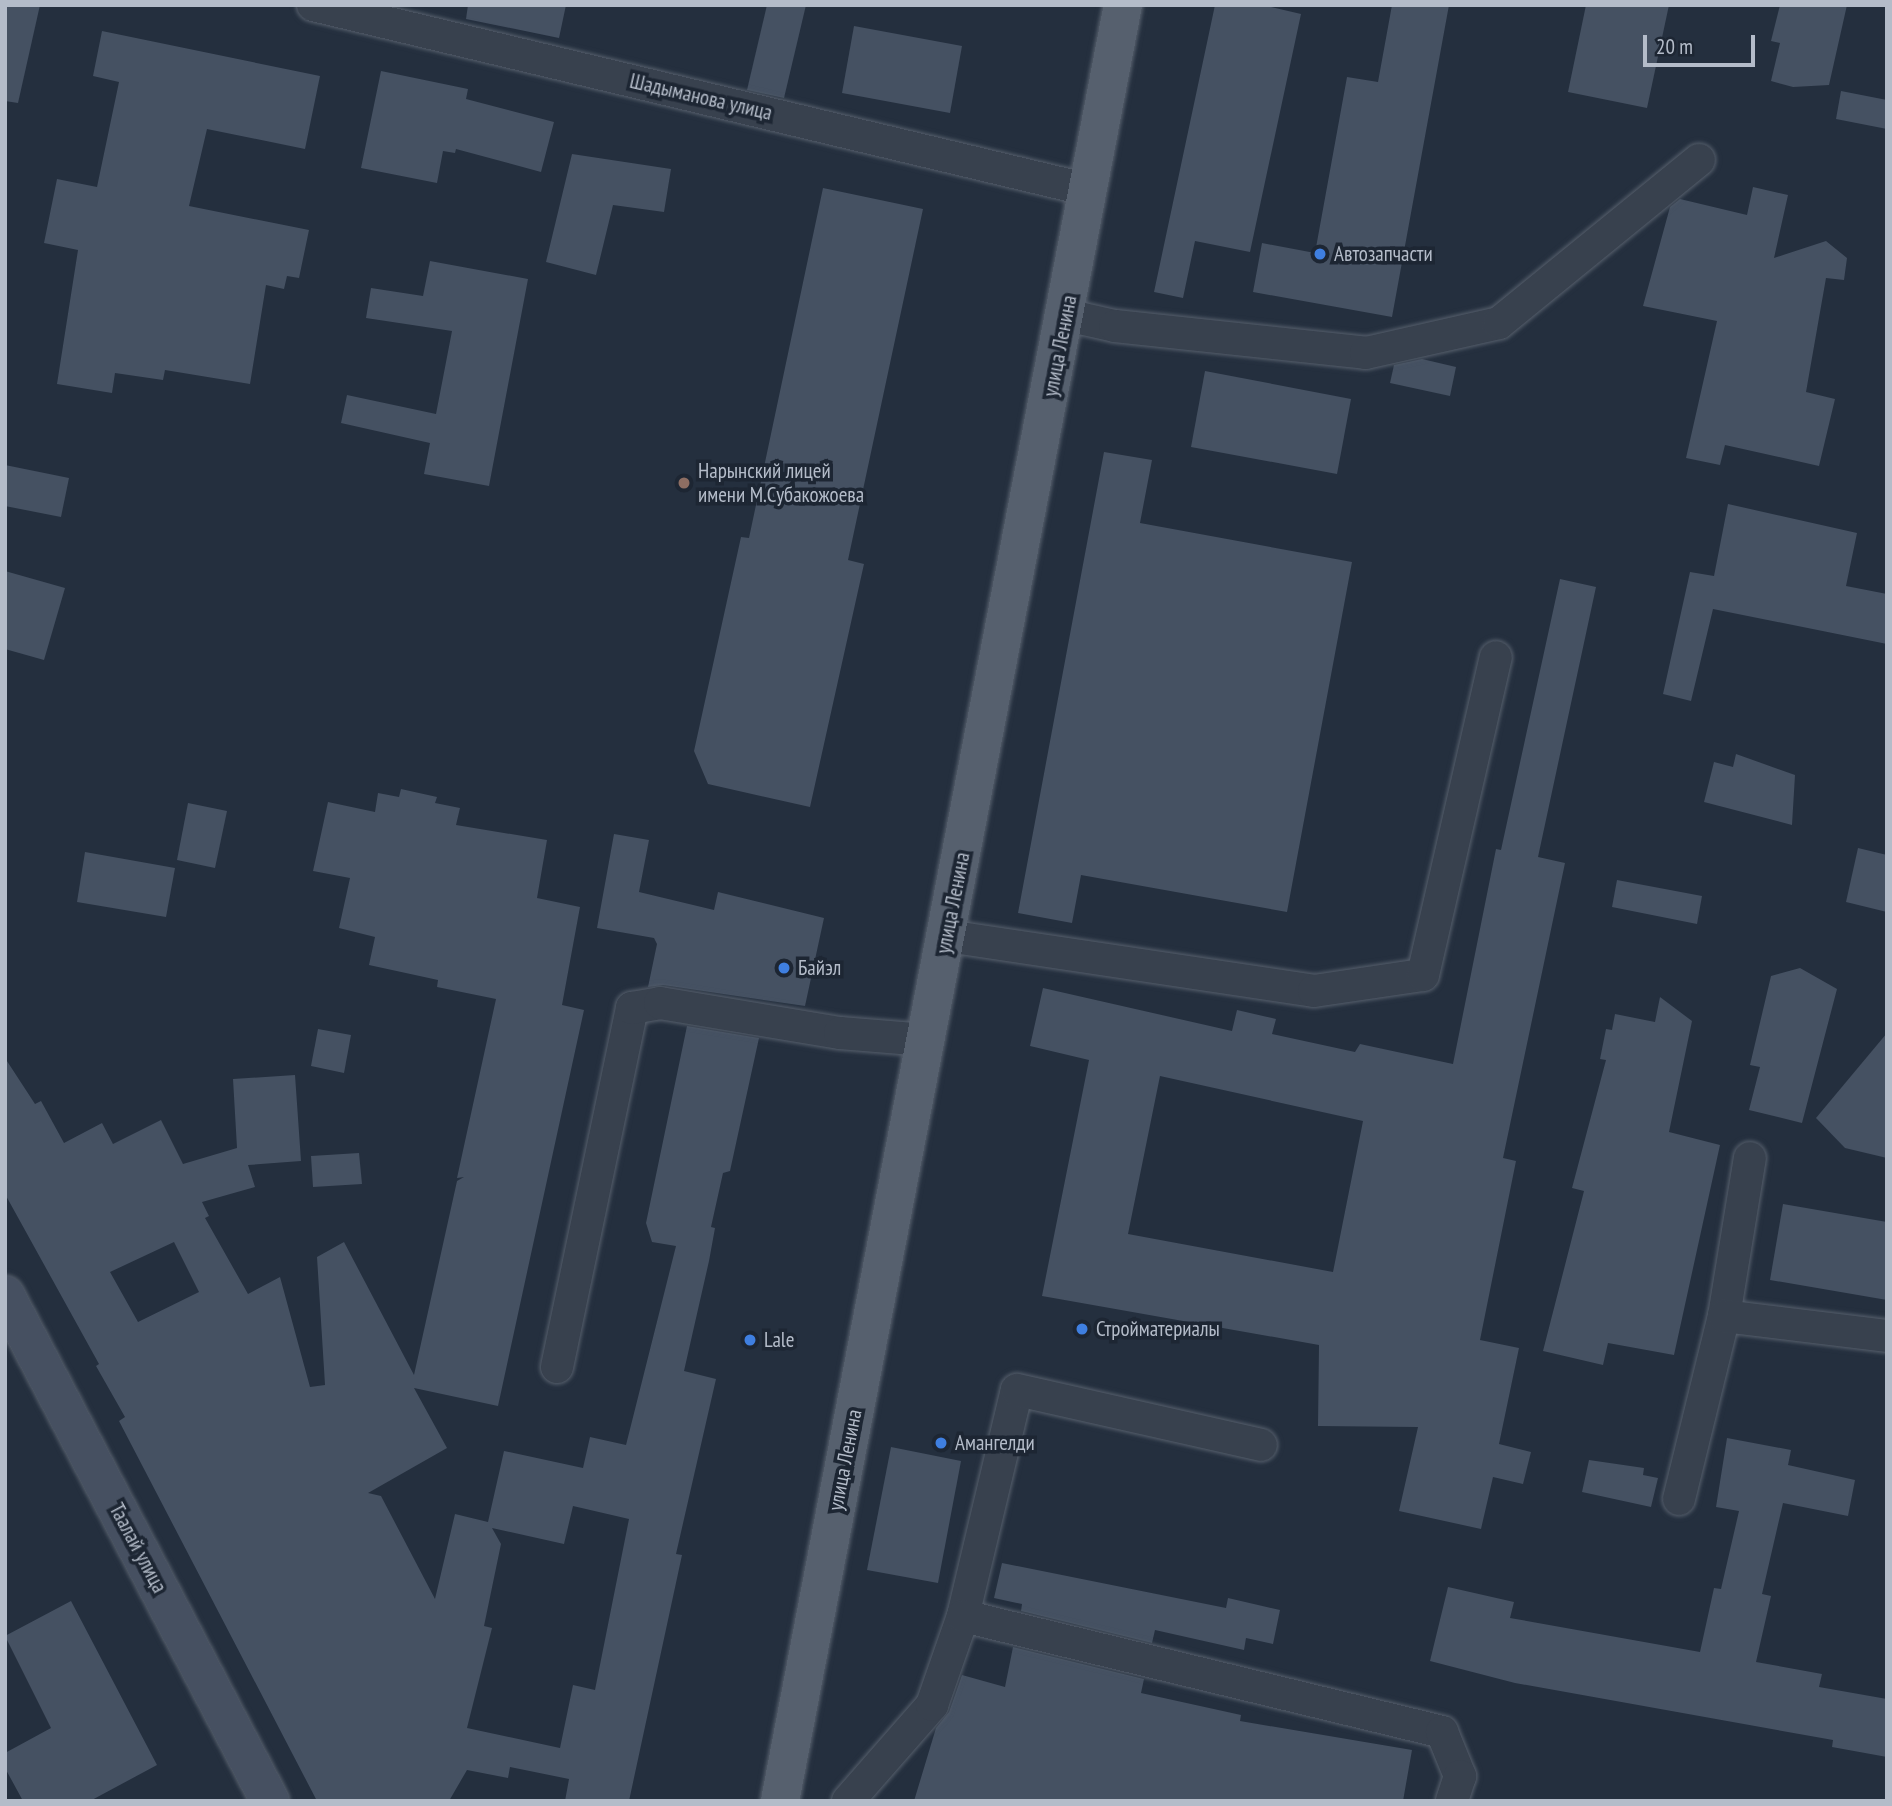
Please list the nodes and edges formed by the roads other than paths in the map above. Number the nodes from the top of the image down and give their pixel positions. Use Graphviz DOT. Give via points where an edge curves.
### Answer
graph roads {
  1 [pos="313,5"];
  2 [pos="1124,5"];
  3 [pos="1699,160"];
  4 [pos="1090,190"];
  5 [pos="1066,315"];
  6 [pos="1496,657"];
  7 [pos="947,936"];
  8 [pos="926,1040"];
  9 [pos="1750,1158"];
  10 [pos="5,1295"];
  11 [pos="1724,1316"];
  12 [pos="1887,1336"];
  13 [pos="557,1367"];
  14 [pos="1261,1445"];
  15 [pos="1679,1499"];
  16 [pos="963,1616"];
  17 [pos="270,1801"];
  18 [pos="780,1801"];
  19 [pos="848,1801"];
  20 [pos="1452,1801"];
  1 -- 4 [label="street, Шадыманова улица"];
  2 -- 4 [label="main road, улица Ленина"];
  3 -- 5 [label="street" via="1499,323 1366,353 1115,326"];
  4 -- 5 [label="main road, улица Ленина"];
  5 -- 7 [label="main road, улица Ленина"];
  6 -- 7 [label="street" via="1423,975 1314,991"];
  7 -- 8 [label="main road, улица Ленина"];
  8 -- 13 [label="street" via="840,1033 660,1003 632,1008"];
  8 -- 18 [label="main road, улица Ленина"];
  9 -- 11 [label="street"];
  10 -- 17 [label="street, Таалай улица"];
  11 -- 12 [label="street"];
  11 -- 15 [label="street"];
  14 -- 16 [label="street" via="1017,1390"];
  16 -- 19 [label="street" via="932,1705"];
  16 -- 20 [label="street" via="1442,1732 1460,1776"];
}
